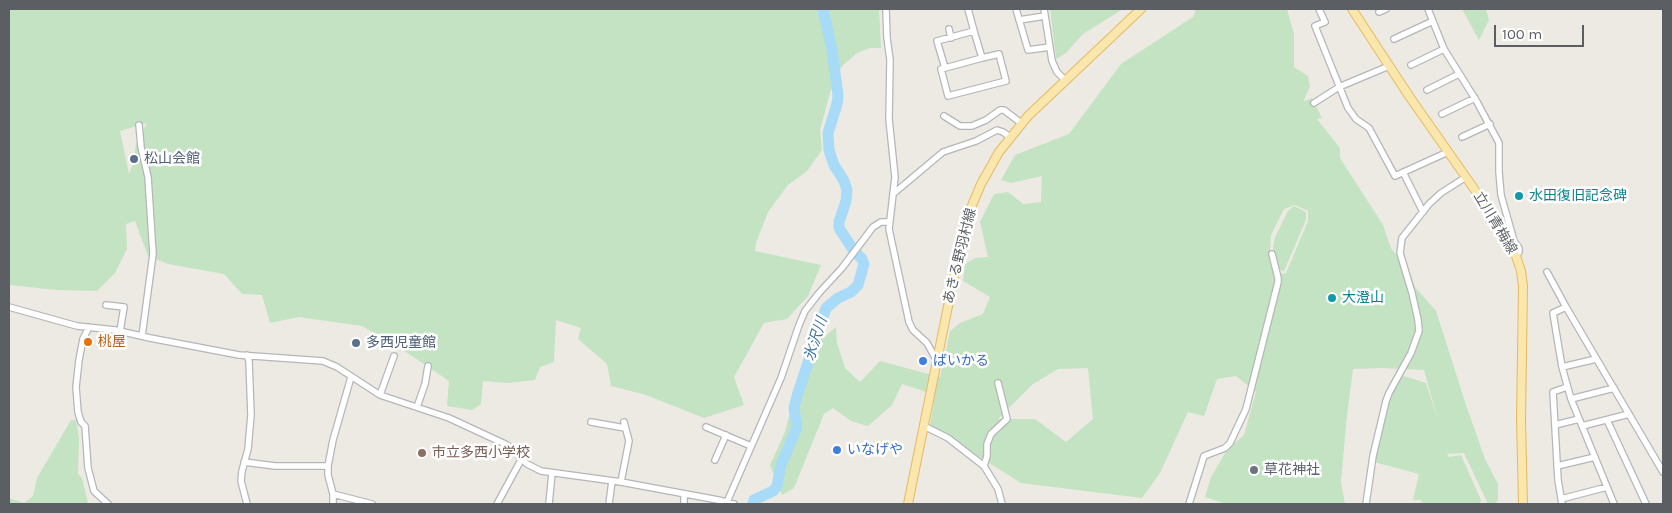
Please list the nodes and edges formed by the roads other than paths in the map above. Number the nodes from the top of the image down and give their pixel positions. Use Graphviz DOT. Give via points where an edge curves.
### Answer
graph roads {
  1 [pos="886,9"];
  2 [pos="968,9"];
  3 [pos="1016,9"];
  4 [pos="1044,9"];
  5 [pos="1141,9"];
  6 [pos="1319,9"];
  7 [pos="1352,9"];
  8 [pos="1386,9"];
  9 [pos="1428,9"];
  10 [pos="1379,12"];
  11 [pos="1045,16"];
  12 [pos="1019,20"];
  13 [pos="1433,21"];
  14 [pos="949,29"];
  15 [pos="974,31"];
  16 [pos="950,38"];
  17 [pos="1394,39"];
  18 [pos="1050,47"];
  19 [pos="1444,49"];
  20 [pos="982,58"];
  21 [pos="1411,65"];
  22 [pos="1389,66"];
  23 [pos="945,68"];
  24 [pos="1459,74"];
  25 [pos="1065,80"];
  26 [pos="1339,87"];
  27 [pos="1427,90"];
  28 [pos="1475,98"];
  29 [pos="1314,104"];
  30 [pos="1442,114"];
  31 [pos="944,116"];
  32 [pos="1022,123"];
  33 [pos="1490,124"];
  34 [pos="139,125"];
  35 [pos="1010,137"];
  36 [pos="1462,137"];
  37 [pos="1448,152"];
  38 [pos="1403,172"];
  39 [pos="1466,177"];
  40 [pos="893,194"];
  41 [pos="1422,212"];
  42 [pos="889,222"];
  43 [pos="1272,254"];
  44 [pos="1516,256"];
  45 [pos="1547,272"];
  46 [pos="106,305"];
  47 [pos="9,307"];
  48 [pos="1566,307"];
  49 [pos="90,327"];
  50 [pos="120,331"];
  51 [pos="142,336"];
  52 [pos="247,355"];
  53 [pos="394,356"];
  54 [pos="1596,359"];
  55 [pos="937,362"];
  56 [pos="428,366"];
  57 [pos="1562,367"];
  58 [pos="351,376"];
  59 [pos="998,383"];
  60 [pos="1567,386"];
  61 [pos="1614,388"];
  62 [pos="380,395"];
  63 [pos="1571,399"];
  64 [pos="417,407"];
  65 [pos="1629,414"];
  66 [pos="1579,419"];
  67 [pos="1607,420"];
  68 [pos="591,422"];
  69 [pos="1555,425"];
  70 [pos="924,426"];
  71 [pos="1582,426"];
  72 [pos="706,427"];
  73 [pos="726,435"];
  74 [pos="751,446"];
  75 [pos="1595,457"];
  76 [pos="521,460"];
  77 [pos="715,460"];
  78 [pos="244,462"];
  79 [pos="328,466"];
  80 [pos="984,466"];
  81 [pos="1557,466"];
  82 [pos="1663,472"];
  83 [pos="552,473"];
  84 [pos="612,481"];
  85 [pos="621,482"];
  86 [pos="1607,487"];
  87 [pos="333,494"];
  88 [pos="684,494"];
  89 [pos="1561,502"];
  90 [pos="731,503"];
  91 [pos="108,504"];
  92 [pos="247,504"];
  93 [pos="333,504"];
  94 [pos="372,504"];
  95 [pos="497,504"];
  96 [pos="548,504"];
  97 [pos="609,504"];
  98 [pos="684,504"];
  99 [pos="908,504"];
  100 [pos="1002,504"];
  101 [pos="1189,504"];
  102 [pos="1366,504"];
  103 [pos="1523,504"];
  104 [pos="1614,504"];
  105 [pos="1646,504"];
  1 -- 40 [label="street" via="890,60 889,118 895,174"];
  2 -- 15 [label="street"];
  3 -- 12 [label="street"];
  4 -- 11 [label="street"];
  5 -- 25 [label="main road, あきる野羽村線"];
  6 -- 26 [label="street" via="1325,22 1314,26"];
  7 -- 22 [label="main road, 立川青梅線"];
  8 -- 10 [label="street"];
  9 -- 13 [label="street"];
  11 -- 12 [label="street"];
  11 -- 18 [label="street"];
  12 -- 18 [label="street" via="1028,50"];
  13 -- 17 [label="street"];
  13 -- 19 [label="street"];
  14 -- 16 [label="street"];
  15 -- 16 [label="street"];
  15 -- 20 [label="street"];
  16 -- 23 [label="street" via="937,41"];
  18 -- 25 [label="street" via="1055,68"];
  19 -- 21 [label="street"];
  19 -- 24 [label="street"];
  20 -- 23 [label="street"];
  20 -- 23 [label="street" via="999,54 1006,81 948,96 941,69"];
  22 -- 26 [label="street"];
  22 -- 37 [label="main road, 立川青梅線"];
  24 -- 27 [label="street"];
  24 -- 28 [label="street"];
  25 -- 32 [label="main road, あきる野羽村線"];
  26 -- 29 [label="street"];
  26 -- 38 [label="street" via="1348,108 1369,128 1395,176"];
  28 -- 30 [label="street"];
  28 -- 33 [label="street"];
  31 -- 32 [label="street" via="960,126 972,126 1004,110"];
  32 -- 35 [label="main road, あきる野羽村線"];
  33 -- 36 [label="street"];
  33 -- 44 [label="street" via="1499,143 1501,195 1519,248"];
  34 -- 51 [label="street" via="148,177 153,254"];
  35 -- 40 [label="street" via="997,130 943,152"];
  35 -- 55 [label="main road, あきる野羽村線" via="984,178 966,221"];
  37 -- 38 [label="street"];
  37 -- 39 [label="main road, 立川青梅線"];
  38 -- 41 [label="street"];
  39 -- 41 [label="street" via="1441,193"];
  39 -- 44 [label="main road, 立川青梅線"];
  40 -- 42 [label="street"];
  41 -- 102 [label="street" via="1402,238 1400,253 1411,286 1418,331 1411,353 1386,401"];
  42 -- 55 [label="street" via="909,322 927,343"];
  42 -- 74 [label="street" via="873,227 805,311 781,378"];
  43 -- 101 [label="street" via="1278,282 1246,409 1230,443 1204,456"];
  44 -- 103 [label="main road, 立川青梅線" via="1523,286"];
  45 -- 48 [label="street"];
  46 -- 50 [label="street" via="124,307"];
  47 -- 49 [label="street"];
  48 -- 54 [label="street"];
  48 -- 57 [label="street" via="1553,313"];
  49 -- 50 [label="street"];
  49 -- 91 [label="street" via="78,360 78,412 85,426 88,468 94,491"];
  50 -- 51 [label="street"];
  51 -- 52 [label="street"];
  52 -- 58 [label="street" via="324,362"];
  52 -- 78 [label="street" via="251,416"];
  53 -- 62 [label="street"];
  54 -- 57 [label="street"];
  54 -- 61 [label="street"];
  55 -- 70 [label="main road, あきる野羽村線"];
  56 -- 64 [label="street"];
  57 -- 60 [label="street"];
  58 -- 62 [label="street"];
  58 -- 79 [label="street"];
  59 -- 80 [label="street" via="1007,419 991,434"];
  60 -- 63 [label="street"];
  60 -- 69 [label="street" via="1553,392"];
  61 -- 63 [label="street"];
  61 -- 65 [label="street"];
  62 -- 64 [label="street"];
  63 -- 66 [label="street"];
  64 -- 76 [label="street" via="505,444"];
  65 -- 67 [label="street"];
  65 -- 82 [label="street"];
  66 -- 69 [label="street"];
  66 -- 71 [label="street"];
  67 -- 71 [label="street"];
  67 -- 105 [label="street"];
  68 -- 85 [label="street" via="625,425 629,441"];
  69 -- 81 [label="street"];
  70 -- 80 [label="street" via="948,438"];
  70 -- 99 [label="main road, あきる野羽村線"];
  71 -- 75 [label="street"];
  72 -- 73 [label="street"];
  73 -- 74 [label="street"];
  73 -- 77 [label="street"];
  74 -- 90 [label="street"];
  75 -- 81 [label="street"];
  75 -- 86 [label="street"];
  76 -- 83 [label="street" via="532,468"];
  76 -- 95 [label="street"];
  78 -- 79 [label="street" via="275,466"];
  78 -- 92 [label="street" via="241,481"];
  79 -- 87 [label="street"];
  80 -- 100 [label="street" via="998,489"];
  81 -- 89 [label="street"];
  83 -- 84 [label="street"];
  83 -- 96 [label="street"];
  84 -- 85 [label="street"];
  84 -- 97 [label="street"];
  85 -- 88 [label="street"];
  86 -- 89 [label="street"];
  86 -- 104 [label="street"];
  87 -- 93 [label="street"];
  87 -- 94 [label="street"];
  88 -- 90 [label="street"];
  88 -- 98 [label="street"];
}
